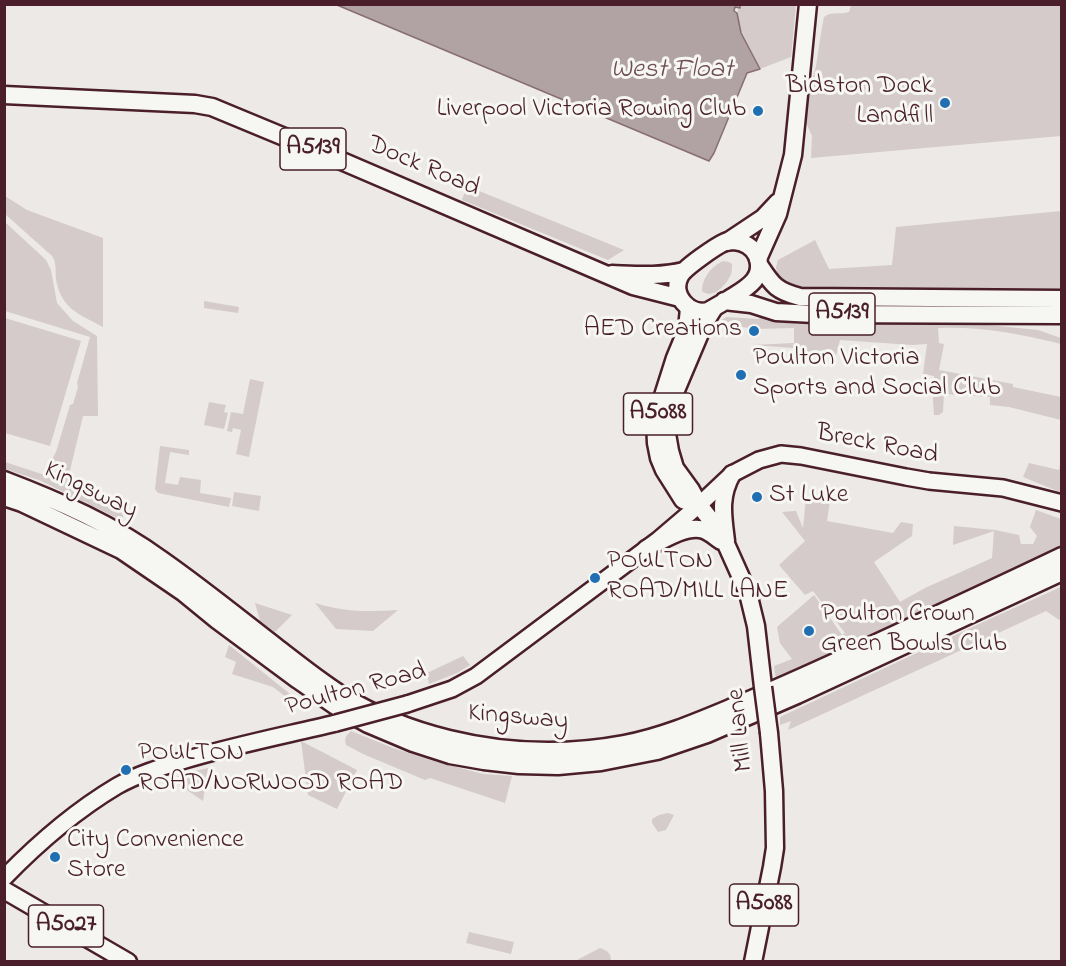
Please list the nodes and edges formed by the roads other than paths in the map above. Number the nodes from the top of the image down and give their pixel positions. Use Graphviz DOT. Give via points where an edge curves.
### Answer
graph roads {
  1 [pos="808,4"];
  2 [pos="4,95"];
  3 [pos="783,196"];
  4 [pos="727,242"];
  5 [pos="759,263"];
  6 [pos="684,271"];
  7 [pos="605,274"];
  8 [pos="1062,299"];
  9 [pos="684,303"];
  10 [pos="719,305"];
  11 [pos="1062,315"];
  12 [pos="732,474"];
  13 [pos="4,480"];
  14 [pos="4,497"];
  15 [pos="1062,503"];
  16 [pos="699,505"];
  17 [pos="726,544"];
  18 [pos="646,549"];
  19 [pos="1062,556"];
  20 [pos="1062,572"];
  21 [pos="4,878"];
  22 [pos="4,890"];
  23 [pos="128,962"];
  24 [pos="753,962"];
  1 -- 3 [label="main road" via="793,155"];
  2 -- 7 [label="main road, Dock Road / A5139" via="212,107"];
  3 -- 4 [label="main road" via="763,218"];
  3 -- 5 [label="main road"];
  4 -- 5 [label="main road, A5139" via="747,244"];
  4 -- 6 [label="main road, A5139"];
  5 -- 8 [label="main road, A5139" via="768,279 783,292 800,297"];
  5 -- 10 [label="main road" via="757,277 750,286"];
  6 -- 7 [label="main road, Dock Road / A5139" via="655,276"];
  6 -- 9 [label="main road" via="678,284"];
  7 -- 9 [label="main road, Dock Road / A5139"];
  9 -- 10 [label="main road, A5139" via="701,313"];
  9 -- 16 [label="main road, A5088" via="687,329 655,427 664,470 682,500"];
  10 -- 11 [label="main road, A5139" via="751,304 776,312 814,314"];
  10 -- 16 [label="main road, A5088" via="704,324 674,395 668,423 675,468"];
  12 -- 15 [label="main road, Breck Road" via="781,454 914,479 1003,488"];
  12 -- 16 [label="main road, Breck Road"];
  12 -- 17 [label="main road" via="722,505"];
  13 -- 19 [label="main road, Kingsway" via="111,528 159,557 348,699 436,736 516,750 591,749 666,733 793,681"];
  14 -- 20 [label="main road, Kingsway" via="121,550 298,680 368,724 450,755 519,765 601,762 657,751 697,737"];
  16 -- 17 [label="main road, Mill Lane / A5088"];
  16 -- 18 [label="main road, Poulton Road"];
  17 -- 18 [label="main road" via="704,530 689,529"];
  17 -- 24 [label="main road, Mill Lane / A5088, bridge" via="748,593 756,626 774,791 772,867"];
  18 -- 21 [label="main road, Poulton Road, bridge" via="476,676 452,689 156,769 118,786 74,815"];
  22 -- 23 [label="main road, A5027"];
}
